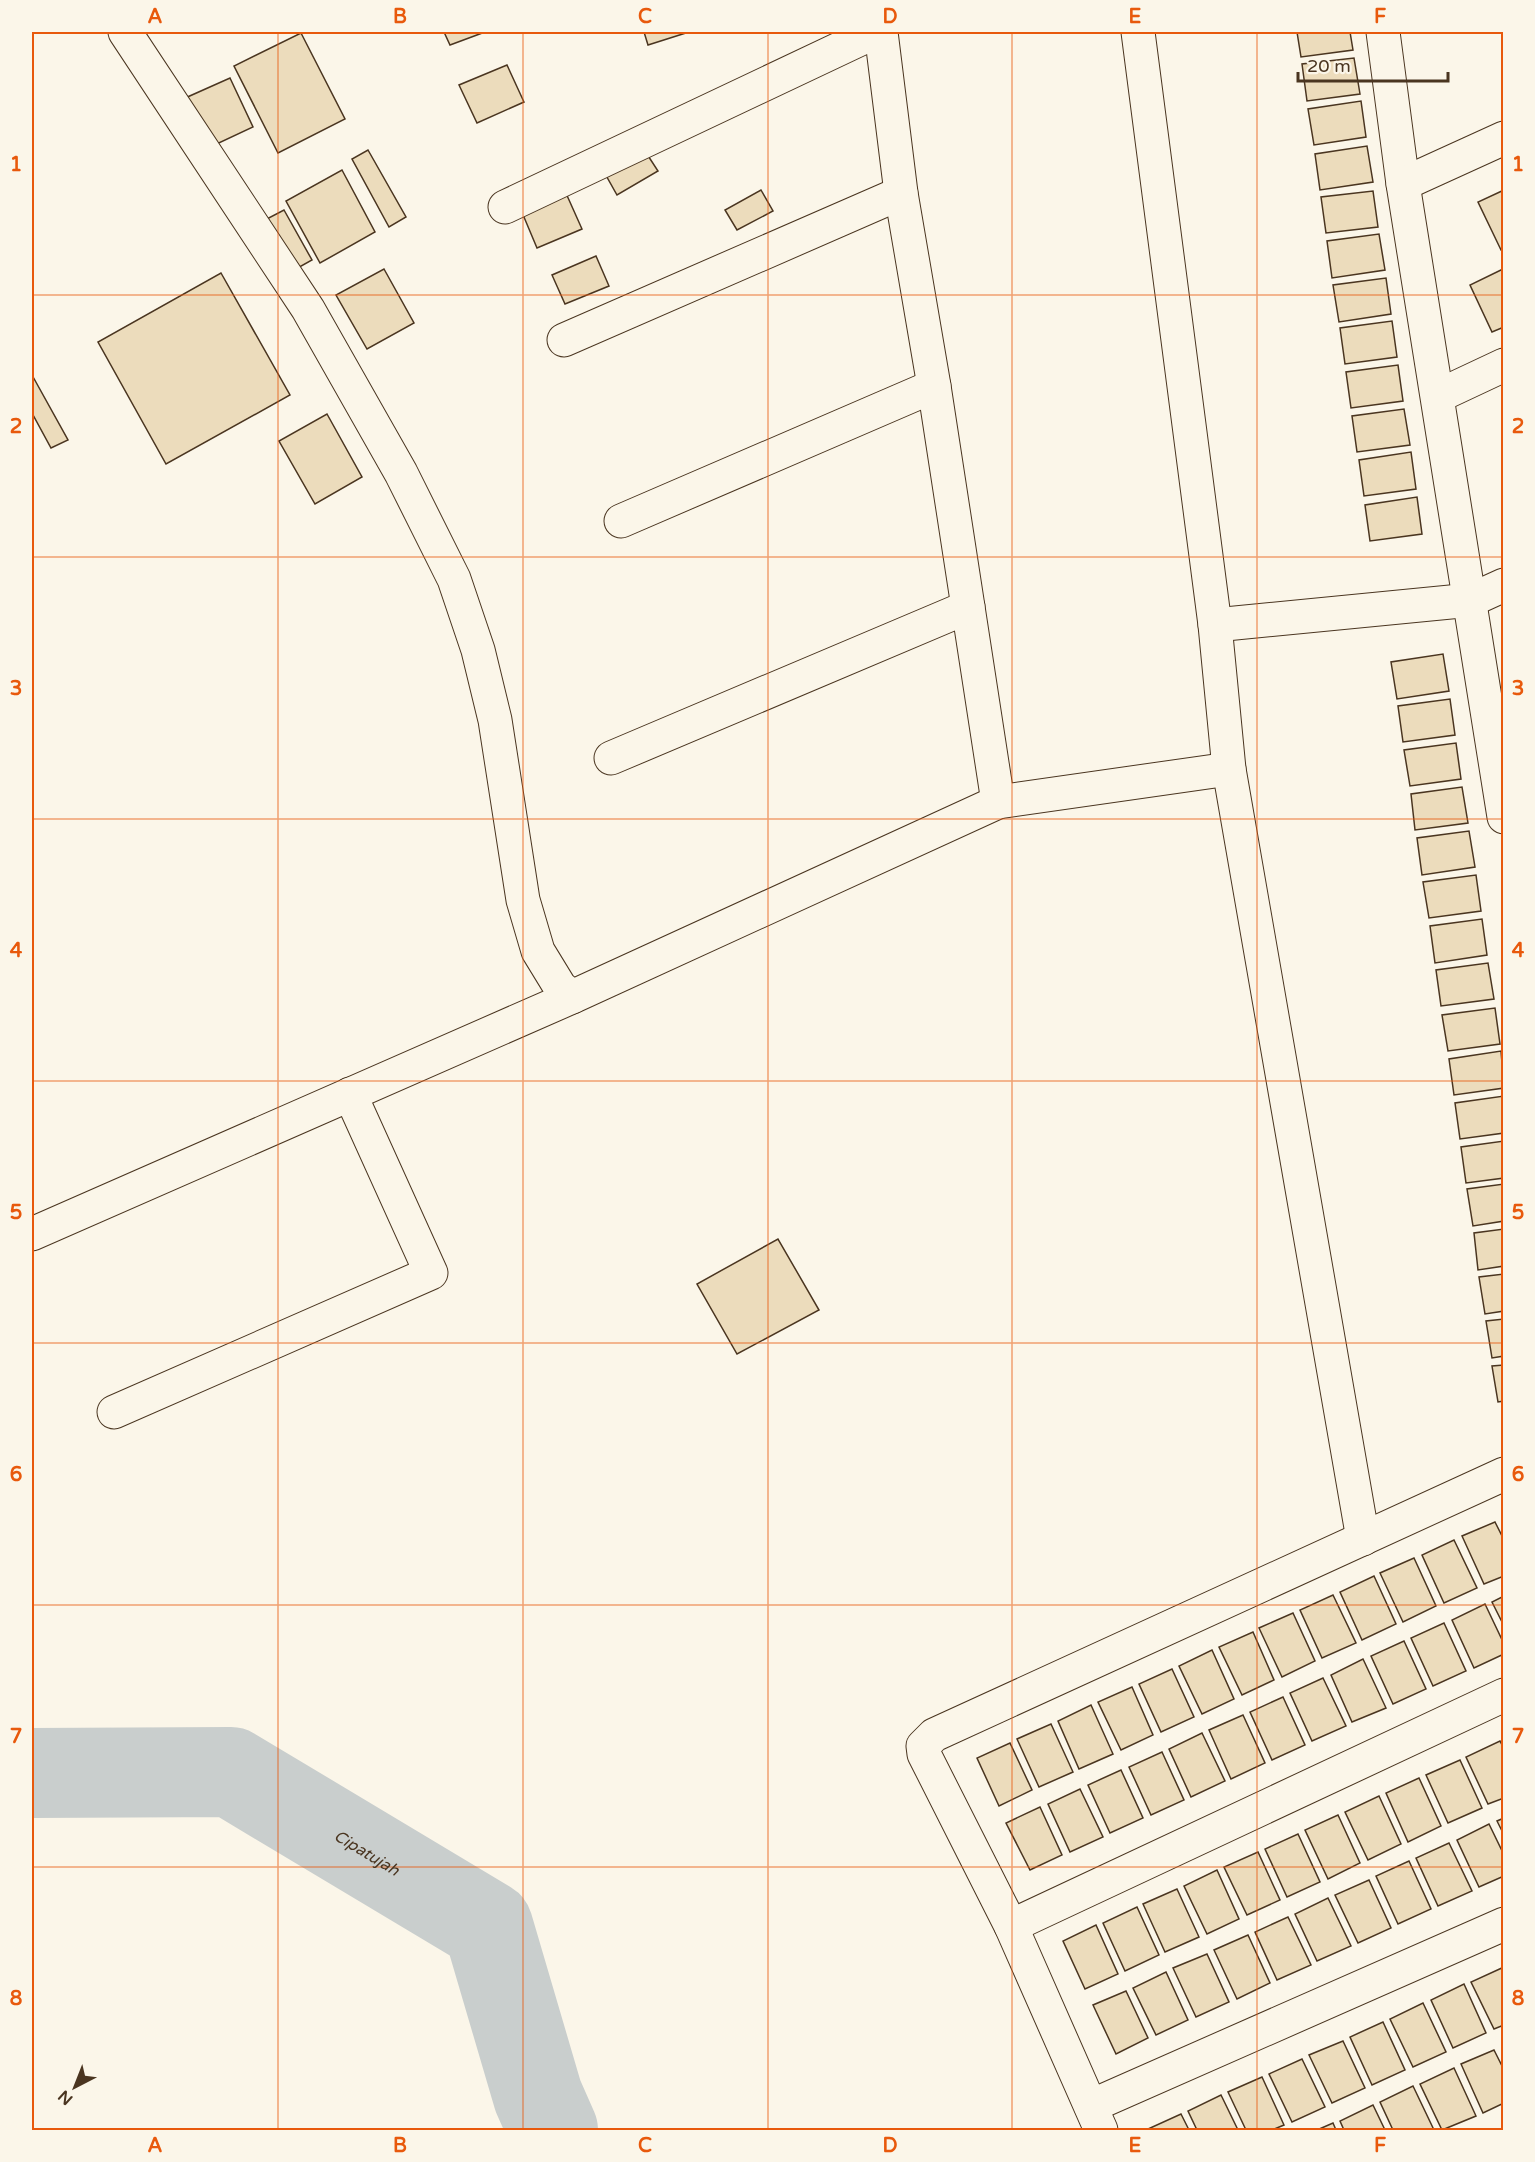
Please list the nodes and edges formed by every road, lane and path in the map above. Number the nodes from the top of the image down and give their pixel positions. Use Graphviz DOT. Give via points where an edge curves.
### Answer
graph roads {
  1 [pos="125,32"];
  2 [pos="875,32"];
  3 [pos="881,32"];
  4 [pos="1138,32"];
  5 [pos="1383,32"];
  6 [pos="1503,138"];
  7 [pos="1403,184"];
  8 [pos="901,193"];
  9 [pos="505,207"];
  10 [pos="564,340"];
  11 [pos="1503,365"];
  12 [pos="934,386"];
  13 [pos="1438,396"];
  14 [pos="621,521"];
  15 [pos="1503,585"];
  16 [pos="1471,600"];
  17 [pos="968,607"];
  18 [pos="1215,625"];
  19 [pos="611,758"];
  20 [pos="1230,769"];
  21 [pos="998,802"];
  22 [pos="1503,812"];
  23 [pos="572,996"];
  24 [pos="350,1094"];
  25 [pos="32,1234"];
  26 [pos="114,1412"];
  27 [pos="1503,1474"];
  28 [pos="1363,1539"];
  29 [pos="1503,1695"];
  30 [pos="1503,1924"];
  31 [pos="1011,1926"];
  32 [pos="1096,2118"];
  1 -- 23 [label="street" via="308,309 401,473 454,579 478,650 495,720 523,900 538,951 560,987"];
  2 -- 9 [label="street"];
  3 -- 8 [label="street"];
  4 -- 18 [label="street"];
  5 -- 7 [label="street"];
  6 -- 7 [label="street"];
  7 -- 13 [label="street"];
  8 -- 10 [label="street"];
  8 -- 12 [label="street"];
  11 -- 13 [label="street"];
  12 -- 14 [label="street"];
  12 -- 17 [label="street"];
  13 -- 16 [label="street"];
  15 -- 16 [label="street"];
  16 -- 18 [label="street"];
  16 -- 22 [label="street"];
  17 -- 19 [label="street"];
  17 -- 21 [label="street"];
  18 -- 20 [label="street"];
  20 -- 21 [label="street"];
  20 -- 28 [label="street"];
  21 -- 23 [label="street"];
  23 -- 24 [label="street"];
  24 -- 25 [label="street"];
  24 -- 26 [label="street" via="431,1273"];
  27 -- 28 [label="street"];
  28 -- 31 [label="street" via="928,1740 923,1746 924,1754"];
  29 -- 31 [label="street"];
  30 -- 32 [label="street"];
  31 -- 32 [label="street"];
}
